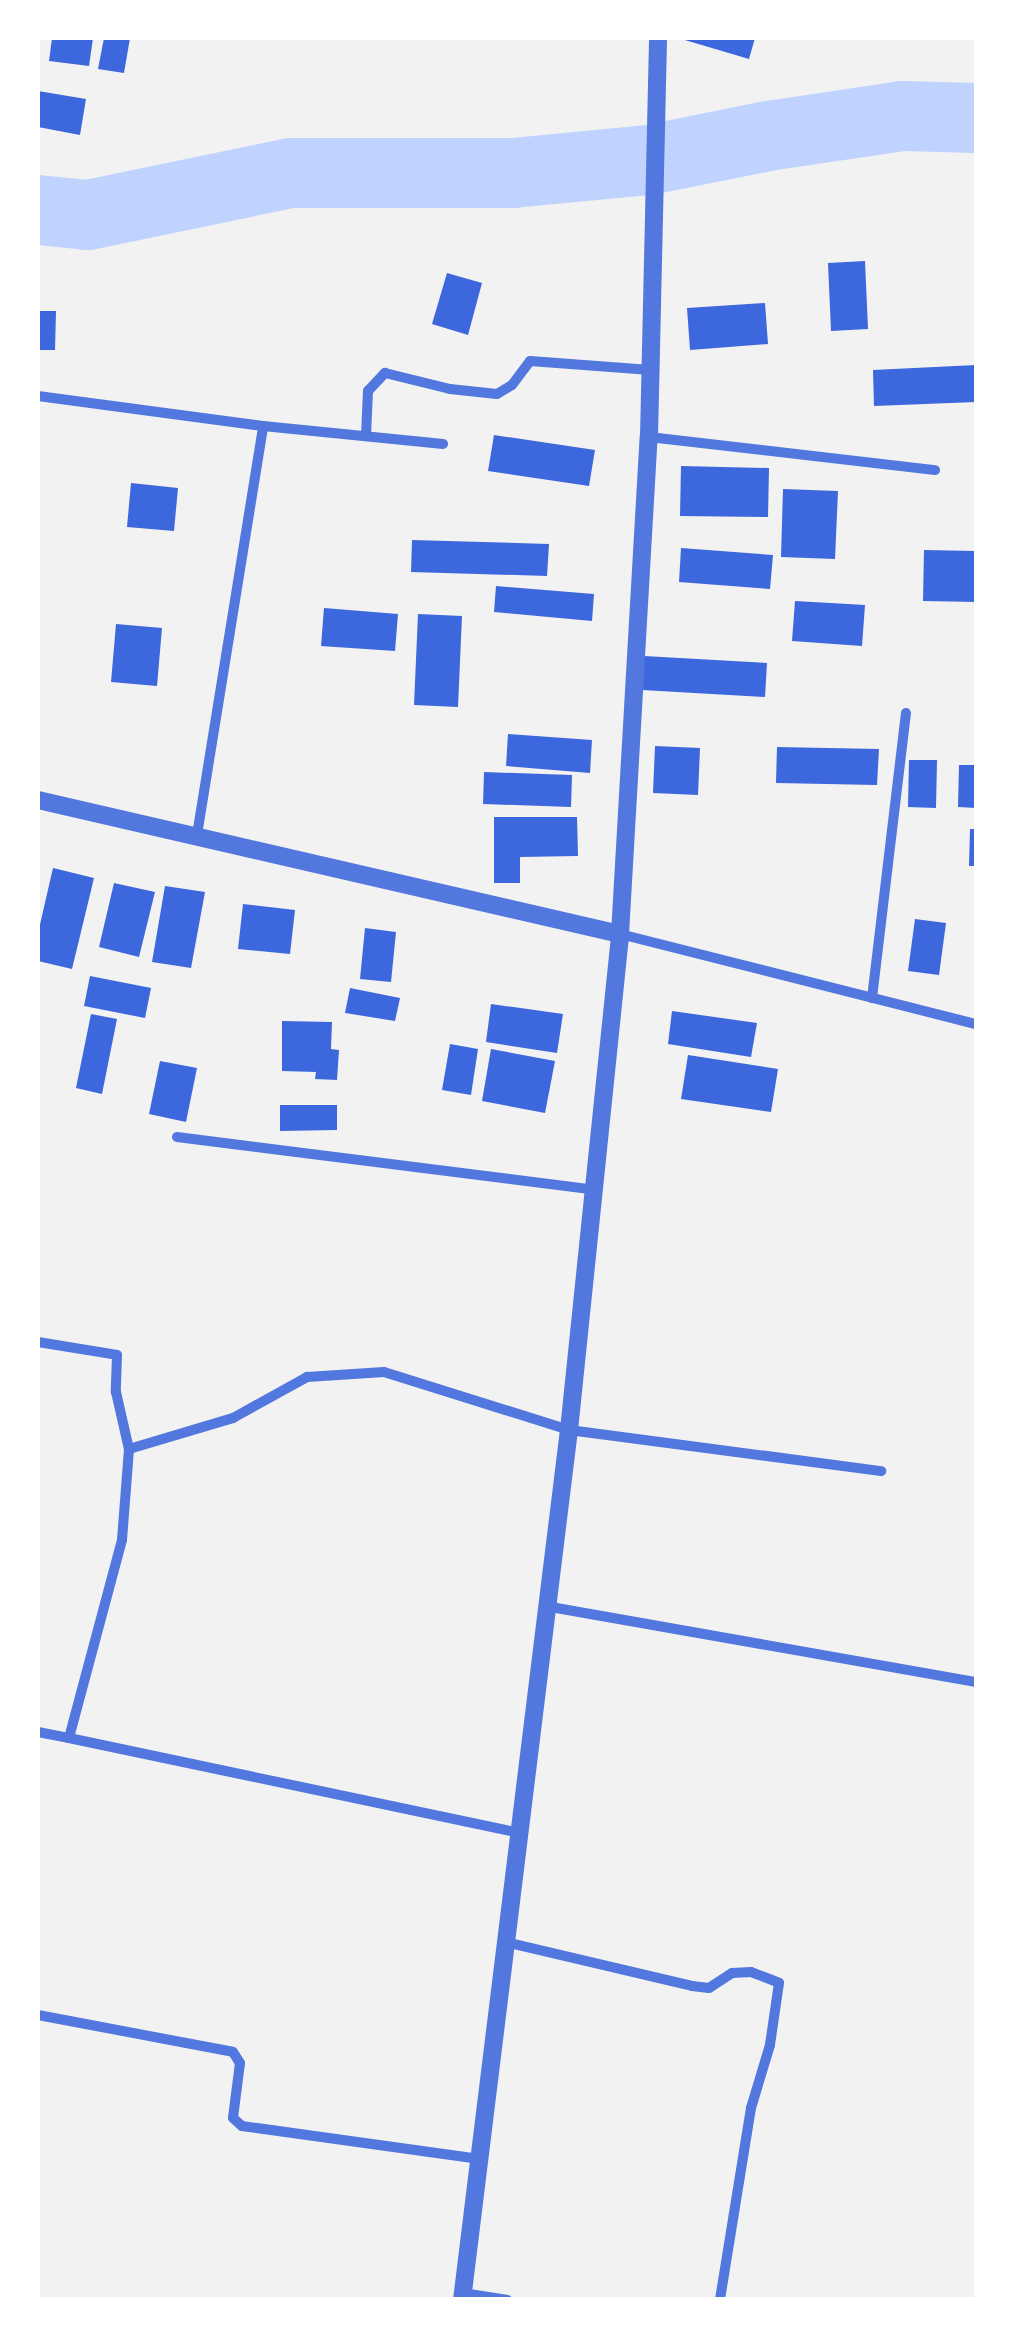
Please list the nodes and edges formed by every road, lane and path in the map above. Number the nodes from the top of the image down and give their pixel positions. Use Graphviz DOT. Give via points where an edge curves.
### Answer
graph roads {
  1 [pos="658,38"];
  2 [pos="651,370"];
  3 [pos="38,396"];
  4 [pos="262,426"];
  5 [pos="366,436"];
  6 [pos="650,437"];
  7 [pos="443,444"];
  8 [pos="935,470"];
  9 [pos="906,712"];
  10 [pos="38,800"];
  11 [pos="196,835"];
  12 [pos="620,934"];
  13 [pos="872,998"];
  14 [pos="976,1024"];
  15 [pos="177,1137"];
  16 [pos="594,1190"];
  17 [pos="38,1342"];
  18 [pos="569,1430"];
  19 [pos="129,1449"];
  20 [pos="881,1472"];
  21 [pos="545,1606"];
  22 [pos="976,1682"];
  23 [pos="38,1732"];
  24 [pos="69,1738"];
  25 [pos="518,1833"];
  26 [pos="505,1942"];
  27 [pos="38,2014"];
  28 [pos="480,2159"];
  29 [pos="462,2296"];
  30 [pos="507,2300"];
  31 [pos="720,2300"];
  1 -- 2 [label="street"];
  2 -- 5 [label="street" via="530,361 497,394 385,372 368,392"];
  2 -- 6 [label="street"];
  3 -- 4 [label="street"];
  4 -- 5 [label="street"];
  4 -- 11 [label="street"];
  5 -- 7 [label="street"];
  6 -- 8 [label="street"];
  6 -- 12 [label="street"];
  9 -- 13 [label="street"];
  10 -- 11 [label="street"];
  11 -- 12 [label="street"];
  12 -- 13 [label="street"];
  12 -- 16 [label="street"];
  13 -- 14 [label="street"];
  15 -- 16 [label="street"];
  16 -- 18 [label="street"];
  17 -- 19 [label="street" via="117,1355 116,1392"];
  18 -- 19 [label="street" via="384,1372 307,1377 234,1418"];
  18 -- 20 [label="street"];
  18 -- 21 [label="street"];
  19 -- 24 [label="street" via="122,1540"];
  21 -- 22 [label="street"];
  21 -- 25 [label="street"];
  23 -- 24 [label="street"];
  24 -- 25 [label="street"];
  25 -- 26 [label="street"];
  26 -- 28 [label="street"];
  26 -- 31 [label="street" via="692,1986 709,1988 732,1973 751,1972 778,1984"];
  27 -- 28 [label="street" via="233,2052 240,2063 233,2118 242,2126"];
  28 -- 29 [label="street"];
  29 -- 30 [label="street"];
}
